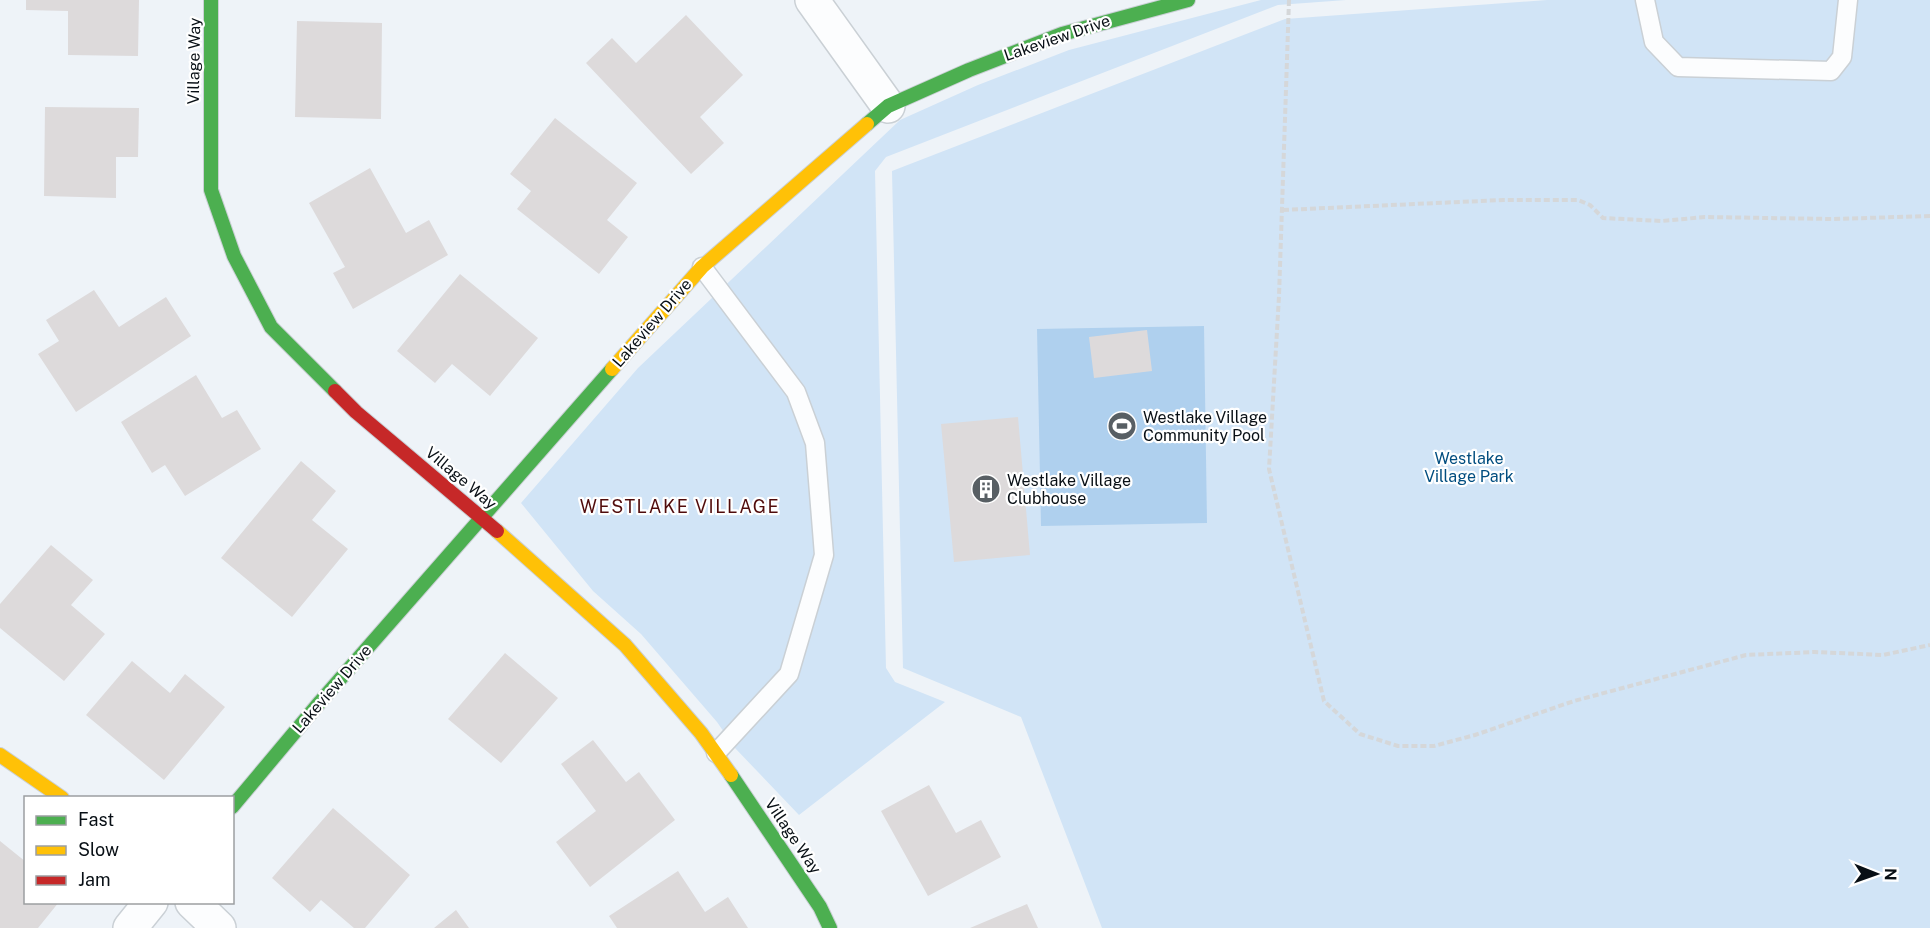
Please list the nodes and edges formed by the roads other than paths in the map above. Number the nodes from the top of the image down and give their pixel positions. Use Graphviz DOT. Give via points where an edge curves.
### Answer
graph roads {
  1 [pos="211,0"];
  2 [pos="812,0"];
  3 [pos="1188,0"];
  4 [pos="1645,0"];
  5 [pos="1848,0"];
  6 [pos="888,106"];
  7 [pos="702,267"];
  8 [pos="483,518"];
  9 [pos="716,753"];
  10 [pos="0,755"];
  11 [pos="59,796"];
  12 [pos="234,805"];
  13 [pos="150,904"];
  14 [pos="193,904"];
  15 [pos="130,928"];
  16 [pos="219,928"];
  17 [pos="830,928"];
  1 -- 8 [label="street, Village Way" via="211,190 234,256 271,327 356,412"];
  2 -- 6 [label="street"];
  3 -- 6 [label="street, Lakeview Drive" via="1062,34"];
  4 -- 5 [label="lane" via="1654,42 1678,67 1831,71 1842,57"];
  6 -- 7 [label="street, Lakeview Drive"];
  7 -- 8 [label="street, Lakeview Drive"];
  7 -- 9 [label="lane" via="796,392 816,443 824,555 789,674"];
  8 -- 9 [label="street, Village Way" via="625,645"];
  8 -- 12 [label="street, Lakeview Drive"];
  9 -- 17 [label="street, Village Way" via="820,907"];
  10 -- 11 [label="street"];
  13 -- 15 [label="street"];
  14 -- 16 [label="street"];
}
